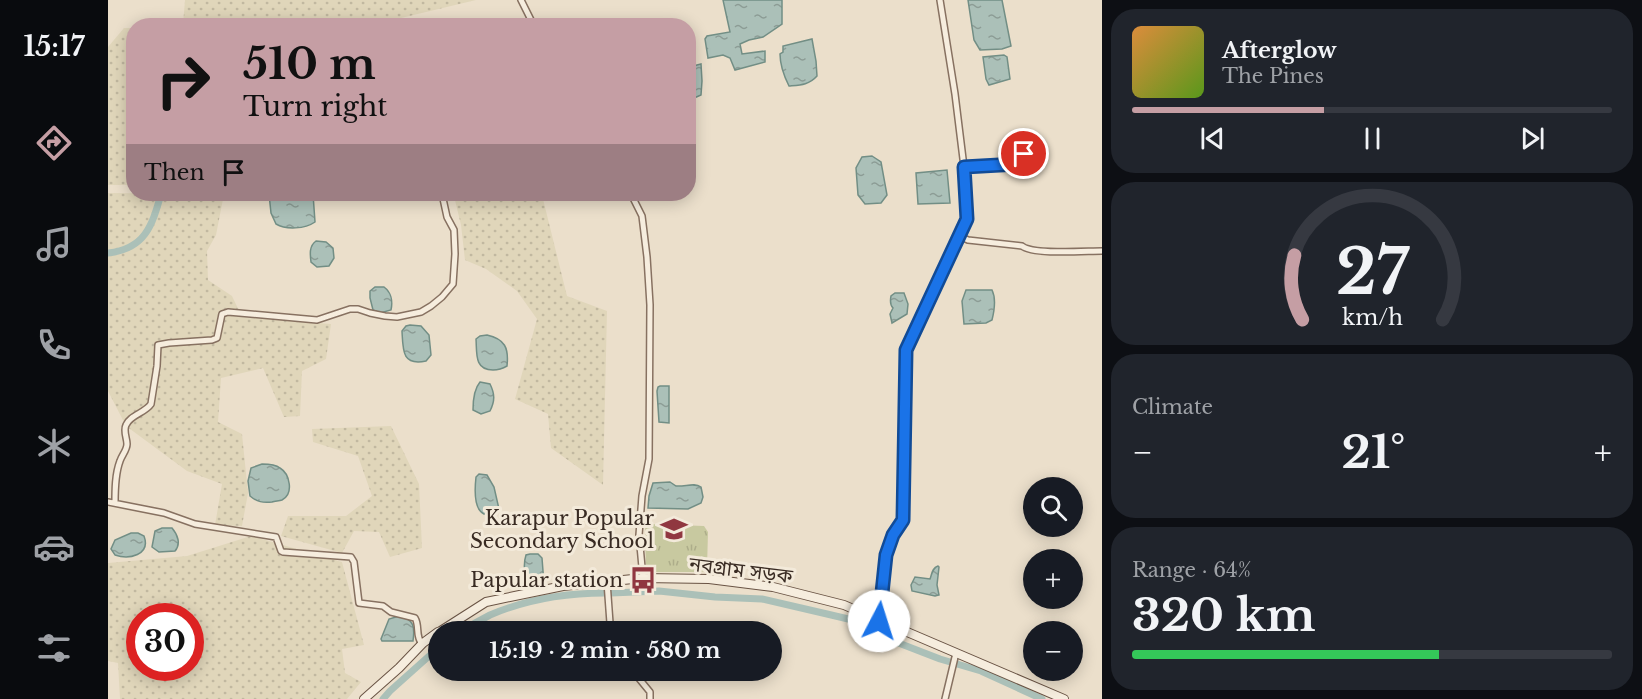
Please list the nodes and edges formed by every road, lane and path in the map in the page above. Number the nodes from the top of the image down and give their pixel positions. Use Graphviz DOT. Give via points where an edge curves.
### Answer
graph roads {
  1 [pos="521,0"];
  2 [pos="940,0"];
  3 [pos="530,18"];
  4 [pos="1024,154"];
  5 [pos="964,167"];
  6 [pos="444,201"];
  7 [pos="634,201"];
  8 [pos="959,236"];
  9 [pos="1102,251"];
  10 [pos="108,502"];
  11 [pos="115,503"];
  12 [pos="643,578"];
  13 [pos="607,582"];
  14 [pos="456,621"];
  15 [pos="610,621"];
  16 [pos="879,621"];
  17 [pos="428,640"];
  18 [pos="422,644"];
  19 [pos="956,653"];
  20 [pos="641,681"];
  21 [pos="364,699"];
  22 [pos="650,699"];
  23 [pos="945,699"];
  24 [pos="1064,699"];
  1 -- 3 [label="street"];
  2 -- 5 [label="street"];
  4 -- 5 [label="street" via="1017,164"];
  5 -- 8 [label="street" via="967,219"];
  6 -- 11 [label="street" via="454,230 453,284 421,312 386,316 350,309 318,320 228,312 222,314 217,338 160,343 151,404 126,424 127,443 119,462"];
  7 -- 12 [label="street" via="642,216 650,305 649,459 639,535"];
  8 -- 9 [label="street" via="1027,250"];
  8 -- 16 [label="street" via="906,350 903,520 886,555"];
  10 -- 11 [label="street"];
  11 -- 18 [label="street" via="195,524 276,537 283,552 351,557 358,603 383,606 415,618"];
  12 -- 13 [label="main road, নবগ্রাম সড়ক"];
  12 -- 16 [label="main road, নবগ্রাম সড়ক" via="709,579 773,587 844,606"];
  13 -- 14 [label="main road, নবগ্রাম সড়ক" via="562,586 486,602"];
  13 -- 15 [label="street"];
  16 -- 19 [label="main road, নবগ্রাম সড়ক"];
  17 -- 18 [label="main road, নবগ্রাম সড়ক"];
  18 -- 21 [label="main road, নবগ্রাম সড়ক"];
  19 -- 23 [label="street"];
  19 -- 24 [label="main road, নবগ্রাম সড়ক"];
  20 -- 22 [label="street" via="650,692"];
}
